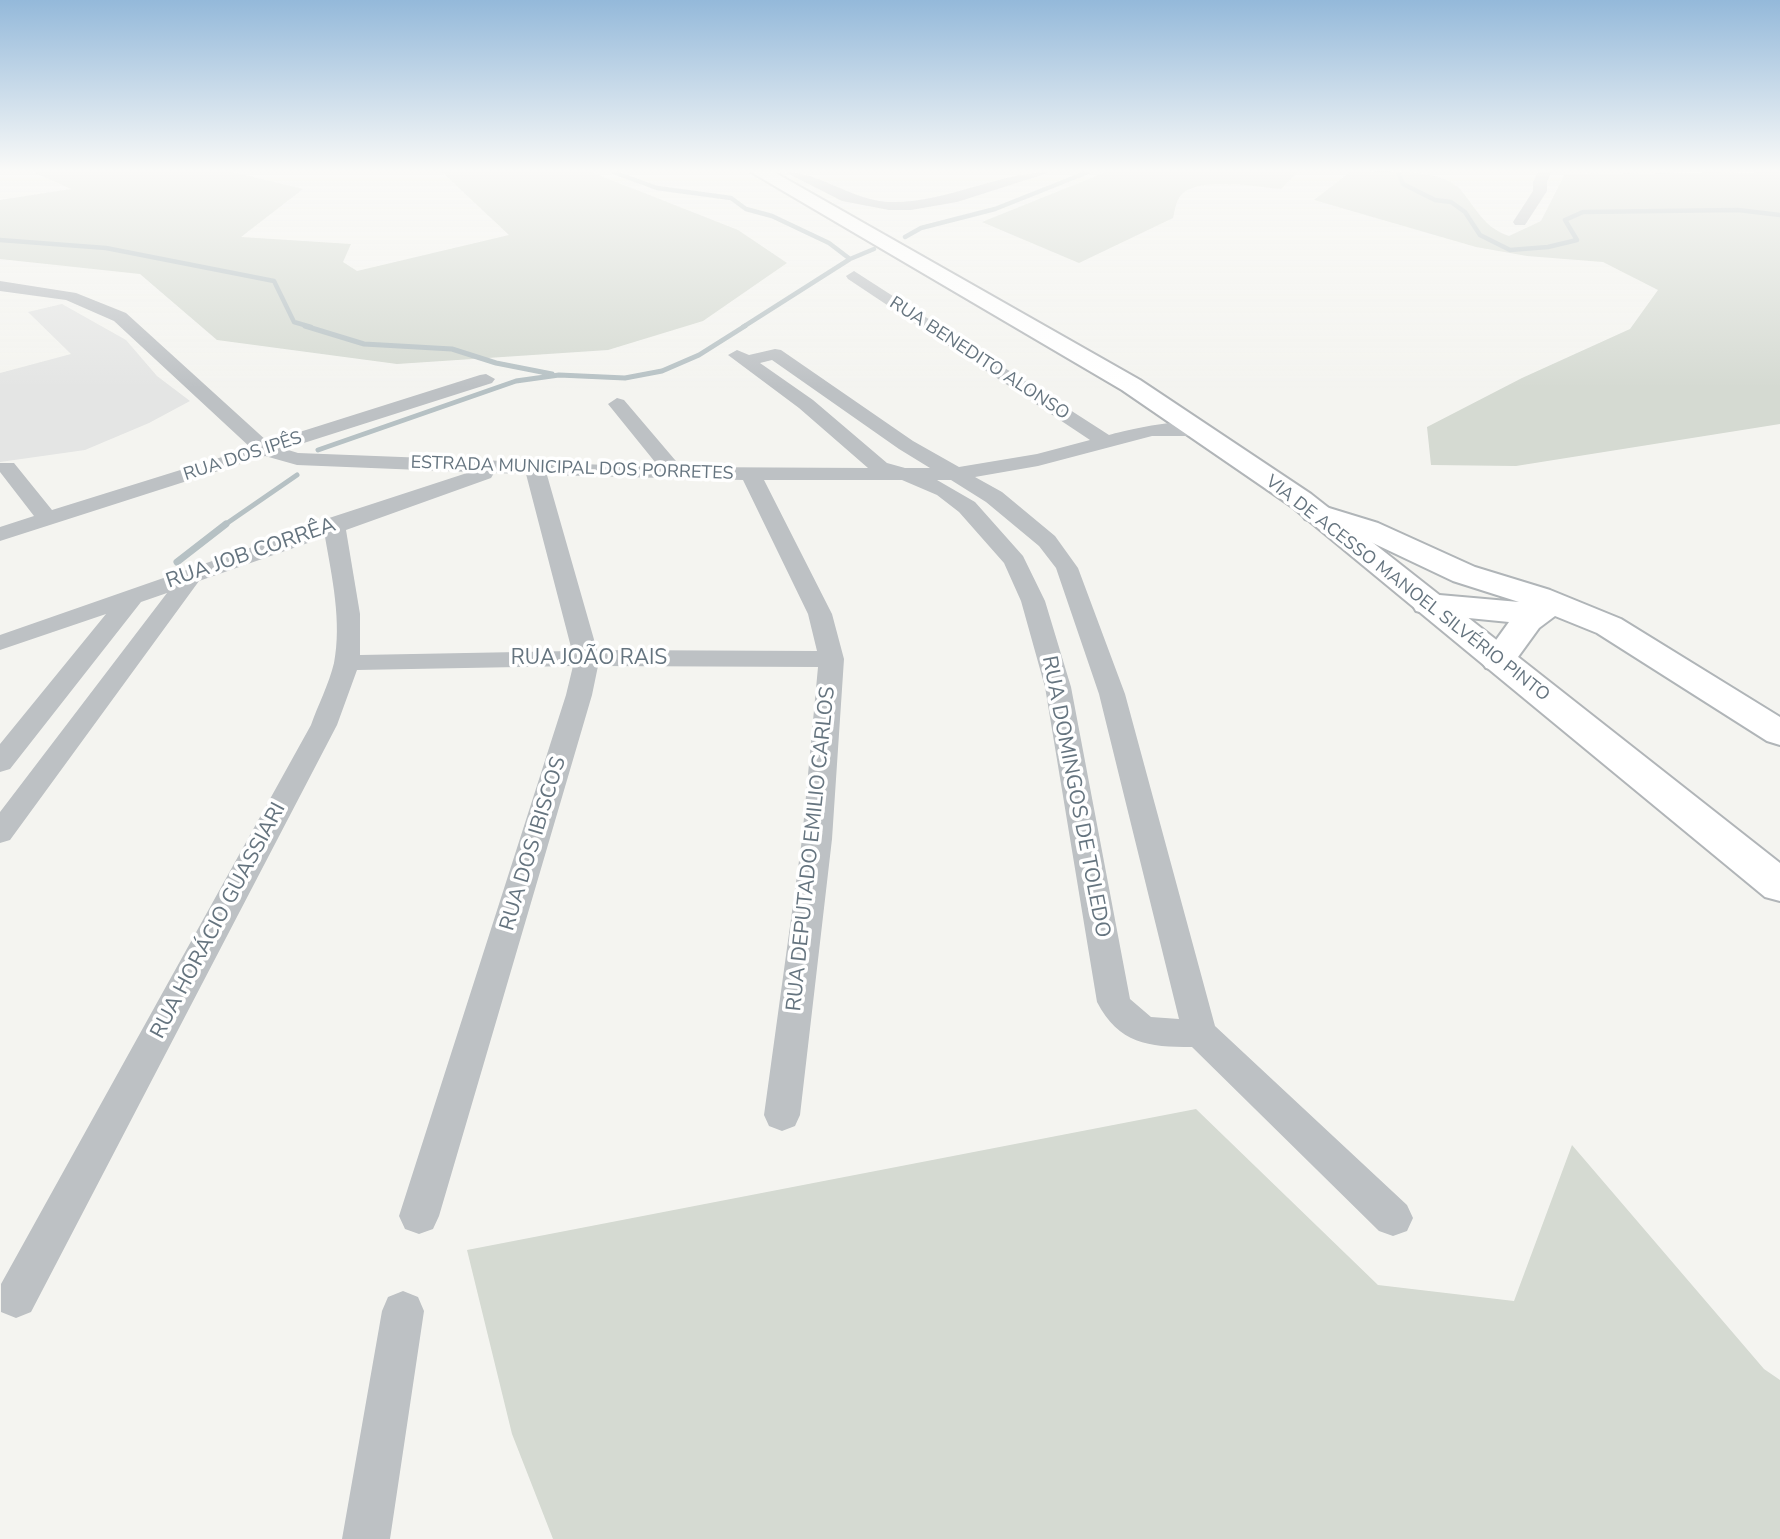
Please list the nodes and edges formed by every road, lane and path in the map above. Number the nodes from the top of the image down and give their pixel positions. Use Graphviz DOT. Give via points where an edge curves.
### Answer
graph roads {
  1 [pos="885,244"];
  2 [pos="854,276"];
  3 [pos="0,286"];
  4 [pos="486,379"];
  5 [pos="617,404"];
  6 [pos="1198,430"];
  7 [pos="1104,441"];
  8 [pos="265,450"];
  9 [pos="7,467"];
  10 [pos="503,467"];
  11 [pos="535,468"];
  12 [pos="675,473"];
  13 [pos="750,473"];
  14 [pos="956,474"];
  15 [pos="908,475"];
  16 [pos="1316,513"];
  17 [pos="48,519"];
  18 [pos="334,524"];
  19 [pos="0,534"];
  20 [pos="1055,552"];
  21 [pos="1015,561"];
  22 [pos="192,575"];
  23 [pos="134,595"];
  24 [pos="1079,596"];
  25 [pos="1034,601"];
  26 [pos="1428,604"];
  27 [pos="1556,610"];
  28 [pos="0,643"];
  29 [pos="587,658"];
  30 [pos="831,659"];
  31 [pos="1498,661"];
  32 [pos="347,663"];
  33 [pos="1780,733"];
  34 [pos="0,763"];
  35 [pos="0,833"];
  36 [pos="1780,886"];
  37 [pos="1200,1032"];
  38 [pos="782,1115"];
  39 [pos="419,1216"];
  40 [pos="1393,1218"];
  41 [pos="16,1298"];
  42 [pos="402,1311"];
  43 [pos="366,1539"];
  1 -- 6 [label="main road, VIA DE ACESSO MANOEL SILVÉRIO PINTO" via="1121,379"];
  2 -- 7 [label="street, RUA BENEDITO ALONSO"];
  3 -- 8 [label="street, ESTRADA MUNICIPAL DOS PORRETES" via="70,296 120,317"];
  4 -- 8 [label="street, RUA DOS IPÊS"];
  5 -- 12 [label="street"];
  6 -- 7 [label="street, ESTRADA MUNICIPAL DOS PORRETES" via="1152,430"];
  6 -- 16 [label="main road, VIA DE ACESSO MANOEL SILVÉRIO PINTO"];
  7 -- 14 [label="street, ESTRADA MUNICIPAL DOS PORRETES" via="1038,460"];
  8 -- 10 [label="street, ESTRADA MUNICIPAL DOS PORRETES" via="335,462"];
  8 -- 17 [label="street, RUA DOS IPÊS"];
  9 -- 17 [label="street"];
  10 -- 11 [label="street, ESTRADA MUNICIPAL DOS PORRETES"];
  10 -- 18 [label="street, RUA JOB CORRÊA"];
  11 -- 12 [label="street, ESTRADA MUNICIPAL DOS PORRETES"];
  11 -- 29 [label="street, RUA DOS IBISCOS"];
  12 -- 13 [label="street, ESTRADA MUNICIPAL DOS PORRETES"];
  13 -- 15 [label="street, ESTRADA MUNICIPAL DOS PORRETES"];
  13 -- 30 [label="street, RUA DEPUTADO EMILIO CARLOS" via="820,614"];
  14 -- 15 [label="street, ESTRADA MUNICIPAL DOS PORRETES"];
  14 -- 15 [label="street, RUA DOMINGOS DE TOLEDO" via="775,354 739,356 806,404 880,467"];
  14 -- 20 [label="street" via="1011,510"];
  15 -- 21 [label="street, RUA DOMINGOS DE TOLEDO" via="967,507"];
  16 -- 26 [label="main road, VIA DE ACESSO MANOEL SILVÉRIO PINTO"];
  16 -- 27 [label="main road" via="1367,529"];
  17 -- 19 [label="street, RUA DOS IPÊS"];
  18 -- 22 [label="street, RUA JOB CORRÊA"];
  18 -- 32 [label="street, RUA HORÁCIO GUASSIARI" via="343,573"];
  20 -- 21 [label="street"];
  20 -- 24 [label="street" via="1068,568"];
  21 -- 25 [label="street, RUA DOMINGOS DE TOLEDO"];
  22 -- 23 [label="street, RUA JOB CORRÊA"];
  22 -- 35 [label="street"];
  23 -- 28 [label="street, RUA JOB CORRÊA"];
  23 -- 34 [label="street"];
  24 -- 25 [label="street"];
  24 -- 37 [label="street" via="1112,694"];
  25 -- 37 [label="street, RUA DOMINGOS DE TOLEDO" via="1058,687 1114,1002 1129,1023 1146,1032"];
  26 -- 27 [label="main road" via="1507,612"];
  26 -- 31 [label="main road, VIA DE ACESSO MANOEL SILVÉRIO PINTO"];
  27 -- 31 [label="main road" via="1527,621"];
  27 -- 33 [label="main road" via="1609,626"];
  29 -- 30 [label="street, RUA JOÃO RAIS"];
  29 -- 32 [label="street, RUA JOÃO RAIS"];
  29 -- 39 [label="street, RUA DOS IBISCOS"];
  30 -- 38 [label="street, RUA DEPUTADO EMILIO CARLOS" via="817,839"];
  31 -- 36 [label="main road, VIA DE ACESSO MANOEL SILVÉRIO PINTO"];
  32 -- 41 [label="street, RUA HORÁCIO GUASSIARI" via="324,725"];
  37 -- 40 [label="street"];
  42 -- 43 [label="street"];
}
